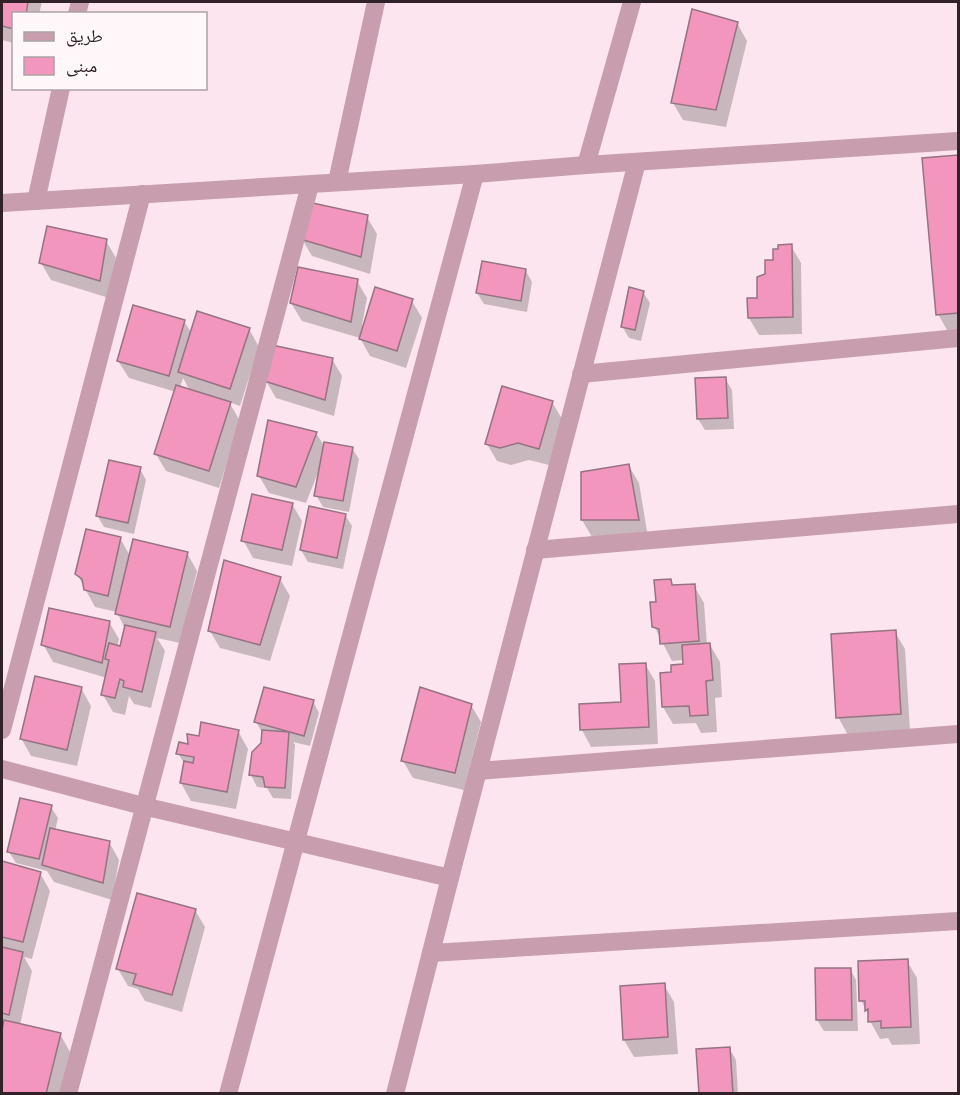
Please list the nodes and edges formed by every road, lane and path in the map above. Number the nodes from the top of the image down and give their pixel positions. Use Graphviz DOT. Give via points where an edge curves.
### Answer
graph roads {
  1 [pos="376,2"];
  2 [pos="632,2"];
  3 [pos="61,90"];
  4 [pos="958,141"];
  5 [pos="636,162"];
  6 [pos="586,165"];
  7 [pos="475,174"];
  8 [pos="337,182"];
  9 [pos="310,185"];
  10 [pos="142,194"];
  11 [pos="36,201"];
  12 [pos="2,204"];
  13 [pos="958,338"];
  14 [pos="581,374"];
  15 [pos="958,514"];
  16 [pos="535,550"];
  17 [pos="2,730"];
  18 [pos="958,734"];
  19 [pos="2,769"];
  20 [pos="478,771"];
  21 [pos="144,806"];
  22 [pos="296,841"];
  23 [pos="450,878"];
  24 [pos="958,921"];
  25 [pos="431,953"];
  26 [pos="68,1094"];
  27 [pos="228,1094"];
  28 [pos="395,1094"];
  1 -- 8 [label="street"];
  2 -- 6 [label="street"];
  3 -- 11 [label="street"];
  4 -- 5 [label="street"];
  5 -- 6 [label="street"];
  5 -- 14 [label="street"];
  6 -- 7 [label="street"];
  7 -- 8 [label="street"];
  7 -- 22 [label="street"];
  8 -- 9 [label="street"];
  9 -- 10 [label="street"];
  9 -- 21 [label="street"];
  10 -- 11 [label="street"];
  10 -- 17 [label="street"];
  11 -- 12 [label="street"];
  13 -- 14 [label="street"];
  14 -- 16 [label="street"];
  15 -- 16 [label="street"];
  16 -- 20 [label="street"];
  18 -- 20 [label="street"];
  19 -- 21 [label="street"];
  20 -- 23 [label="street"];
  21 -- 22 [label="street"];
  21 -- 26 [label="street"];
  22 -- 23 [label="street"];
  22 -- 27 [label="street"];
  23 -- 25 [label="street"];
  24 -- 25 [label="street"];
  25 -- 28 [label="street"];
}
